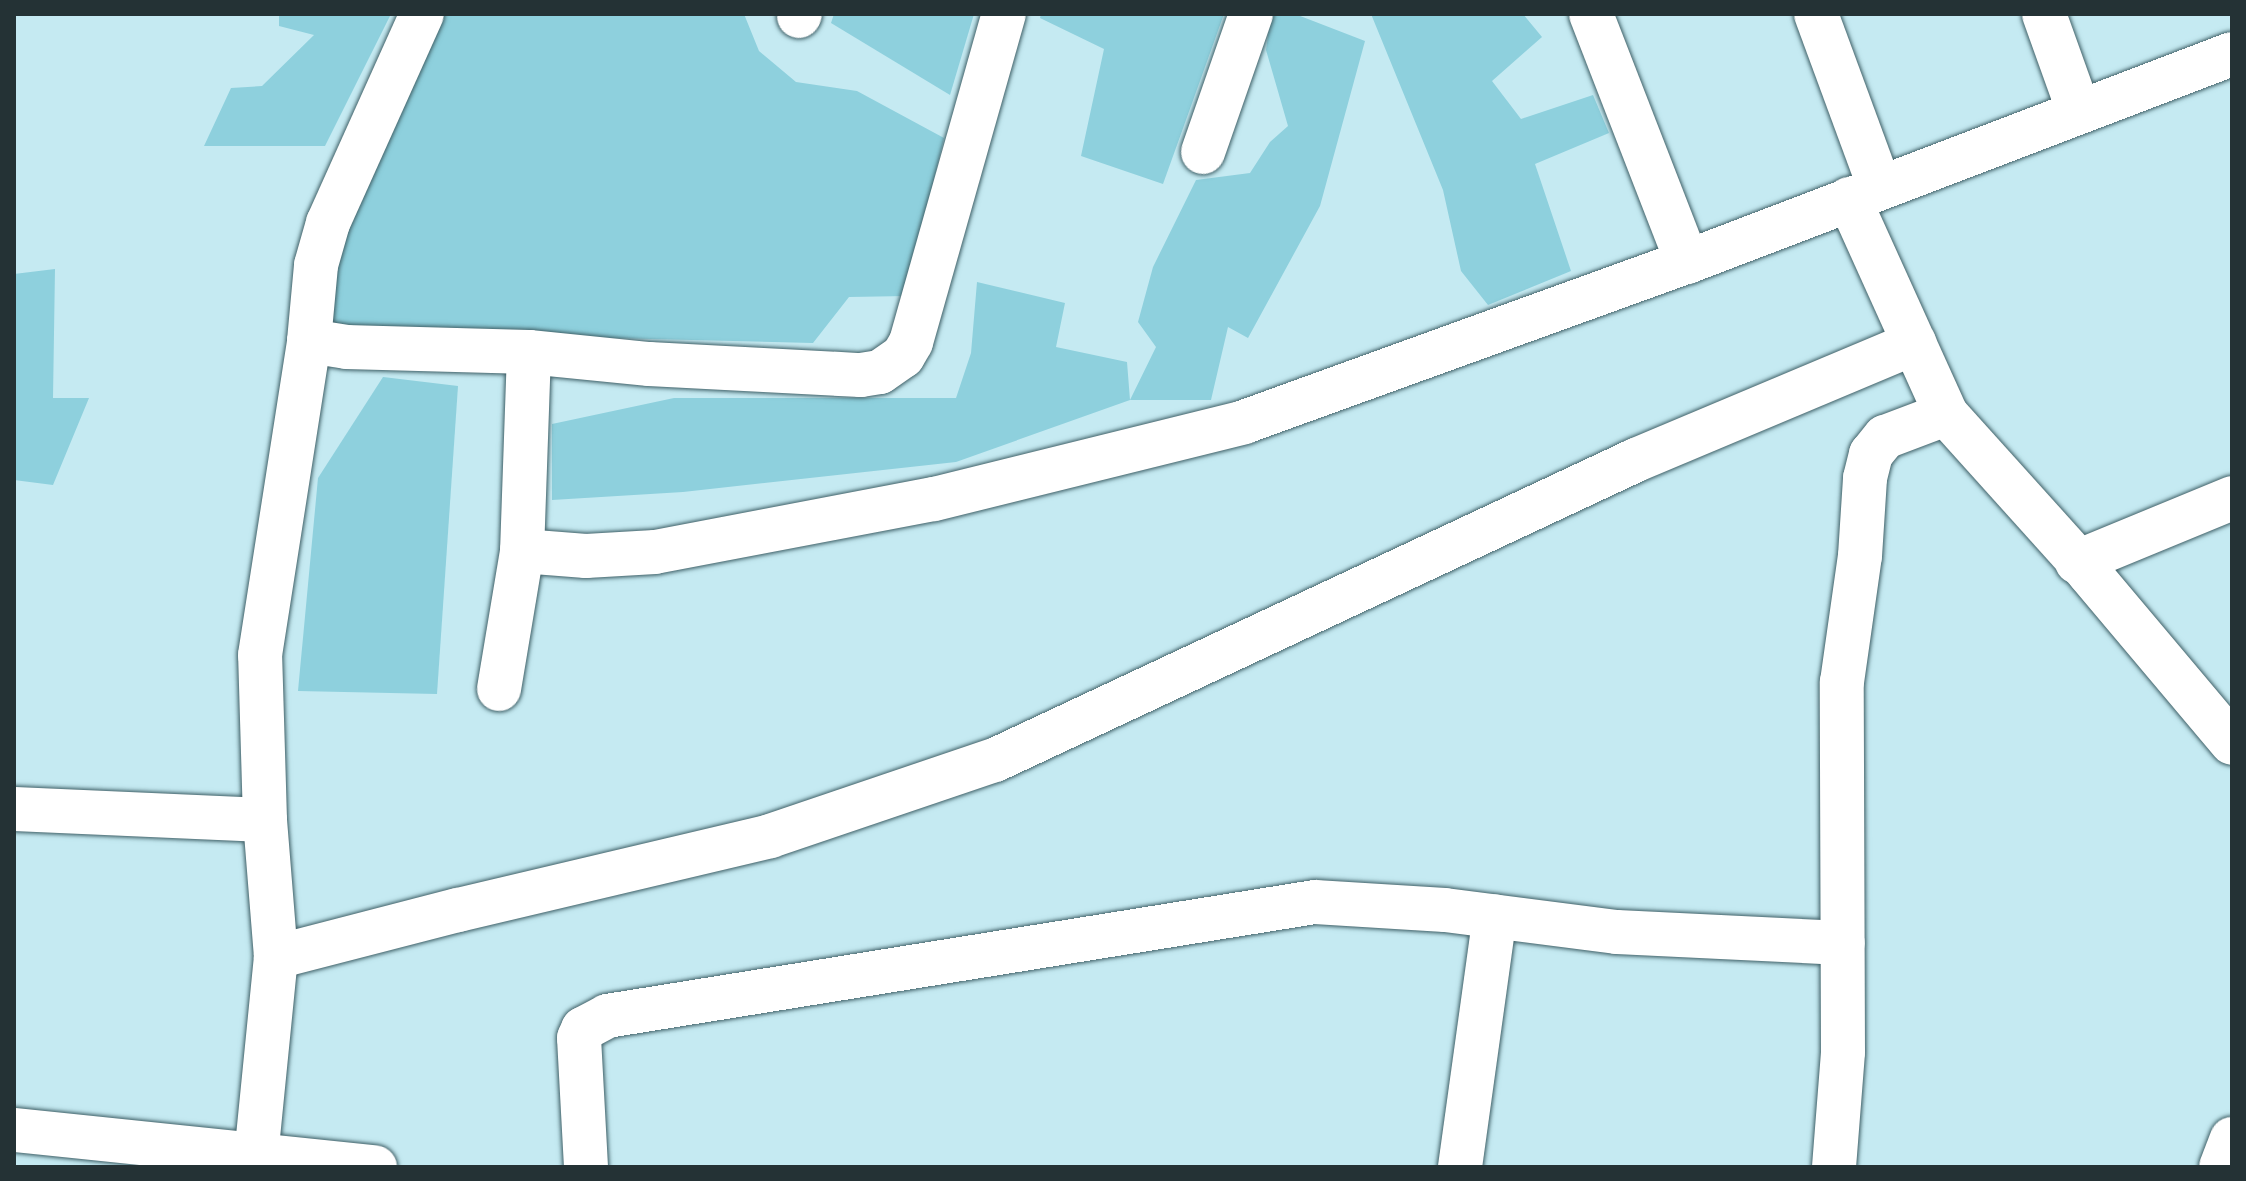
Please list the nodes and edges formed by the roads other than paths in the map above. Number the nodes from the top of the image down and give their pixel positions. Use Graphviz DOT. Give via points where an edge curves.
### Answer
graph roads {
  1 [pos="422,14"];
  2 [pos="1004,14"];
  3 [pos="1251,14"];
  4 [pos="1591,14"];
  5 [pos="1816,14"];
  6 [pos="2044,14"];
  7 [pos="2232,54"];
  8 [pos="2079,112"];
  9 [pos="1203,152"];
  10 [pos="1865,194"];
  11 [pos="1687,262"];
  12 [pos="309,341"];
  13 [pos="1914,343"];
  14 [pos="529,352"];
  15 [pos="1946,414"];
  16 [pos="2232,498"];
  17 [pos="522,551"];
  18 [pos="2077,562"];
  19 [pos="499,689"];
  20 [pos="2232,743"];
  21 [pos="14,809"];
  22 [pos="265,820"];
  23 [pos="1495,916"];
  24 [pos="1843,943"];
  25 [pos="276,957"];
  26 [pos="14,1130"];
  27 [pos="2232,1139"];
  28 [pos="255,1162"];
  29 [pos="375,1167"];
  30 [pos="586,1167"];
  31 [pos="1460,1167"];
  32 [pos="1834,1167"];
  33 [pos="2221,1167"];
  1 -- 12 [label="street" via="328,223 316,265"];
  2 -- 14 [label="street" via="911,342 892,365 861,375"];
  3 -- 9 [label="street"];
  4 -- 11 [label="street"];
  5 -- 10 [label="street"];
  6 -- 8 [label="street"];
  7 -- 8 [label="street"];
  8 -- 10 [label="street"];
  10 -- 11 [label="street"];
  10 -- 13 [label="street"];
  11 -- 17 [label="street" via="1244,422 934,499 655,552 586,556"];
  12 -- 14 [label="street" via="346,347"];
  12 -- 22 [label="street" via="260,655"];
  13 -- 15 [label="street"];
  13 -- 25 [label="street" via="1621,467 995,760 770,836"];
  14 -- 17 [label="street"];
  15 -- 18 [label="street"];
  15 -- 24 [label="street" via="1885,437 1871,454 1865,478 1842,682"];
  16 -- 18 [label="street"];
  17 -- 19 [label="street"];
  18 -- 20 [label="street"];
  21 -- 22 [label="street"];
  22 -- 25 [label="street"];
  23 -- 24 [label="street" via="1617,932"];
  23 -- 30 [label="street" via="1315,902 607,1016 583,1029 579,1038"];
  23 -- 31 [label="street"];
  24 -- 32 [label="street" via="1843,1052"];
  25 -- 28 [label="street"];
  26 -- 28 [label="street"];
  27 -- 33 [label="street"];
  28 -- 29 [label="street"];
}
